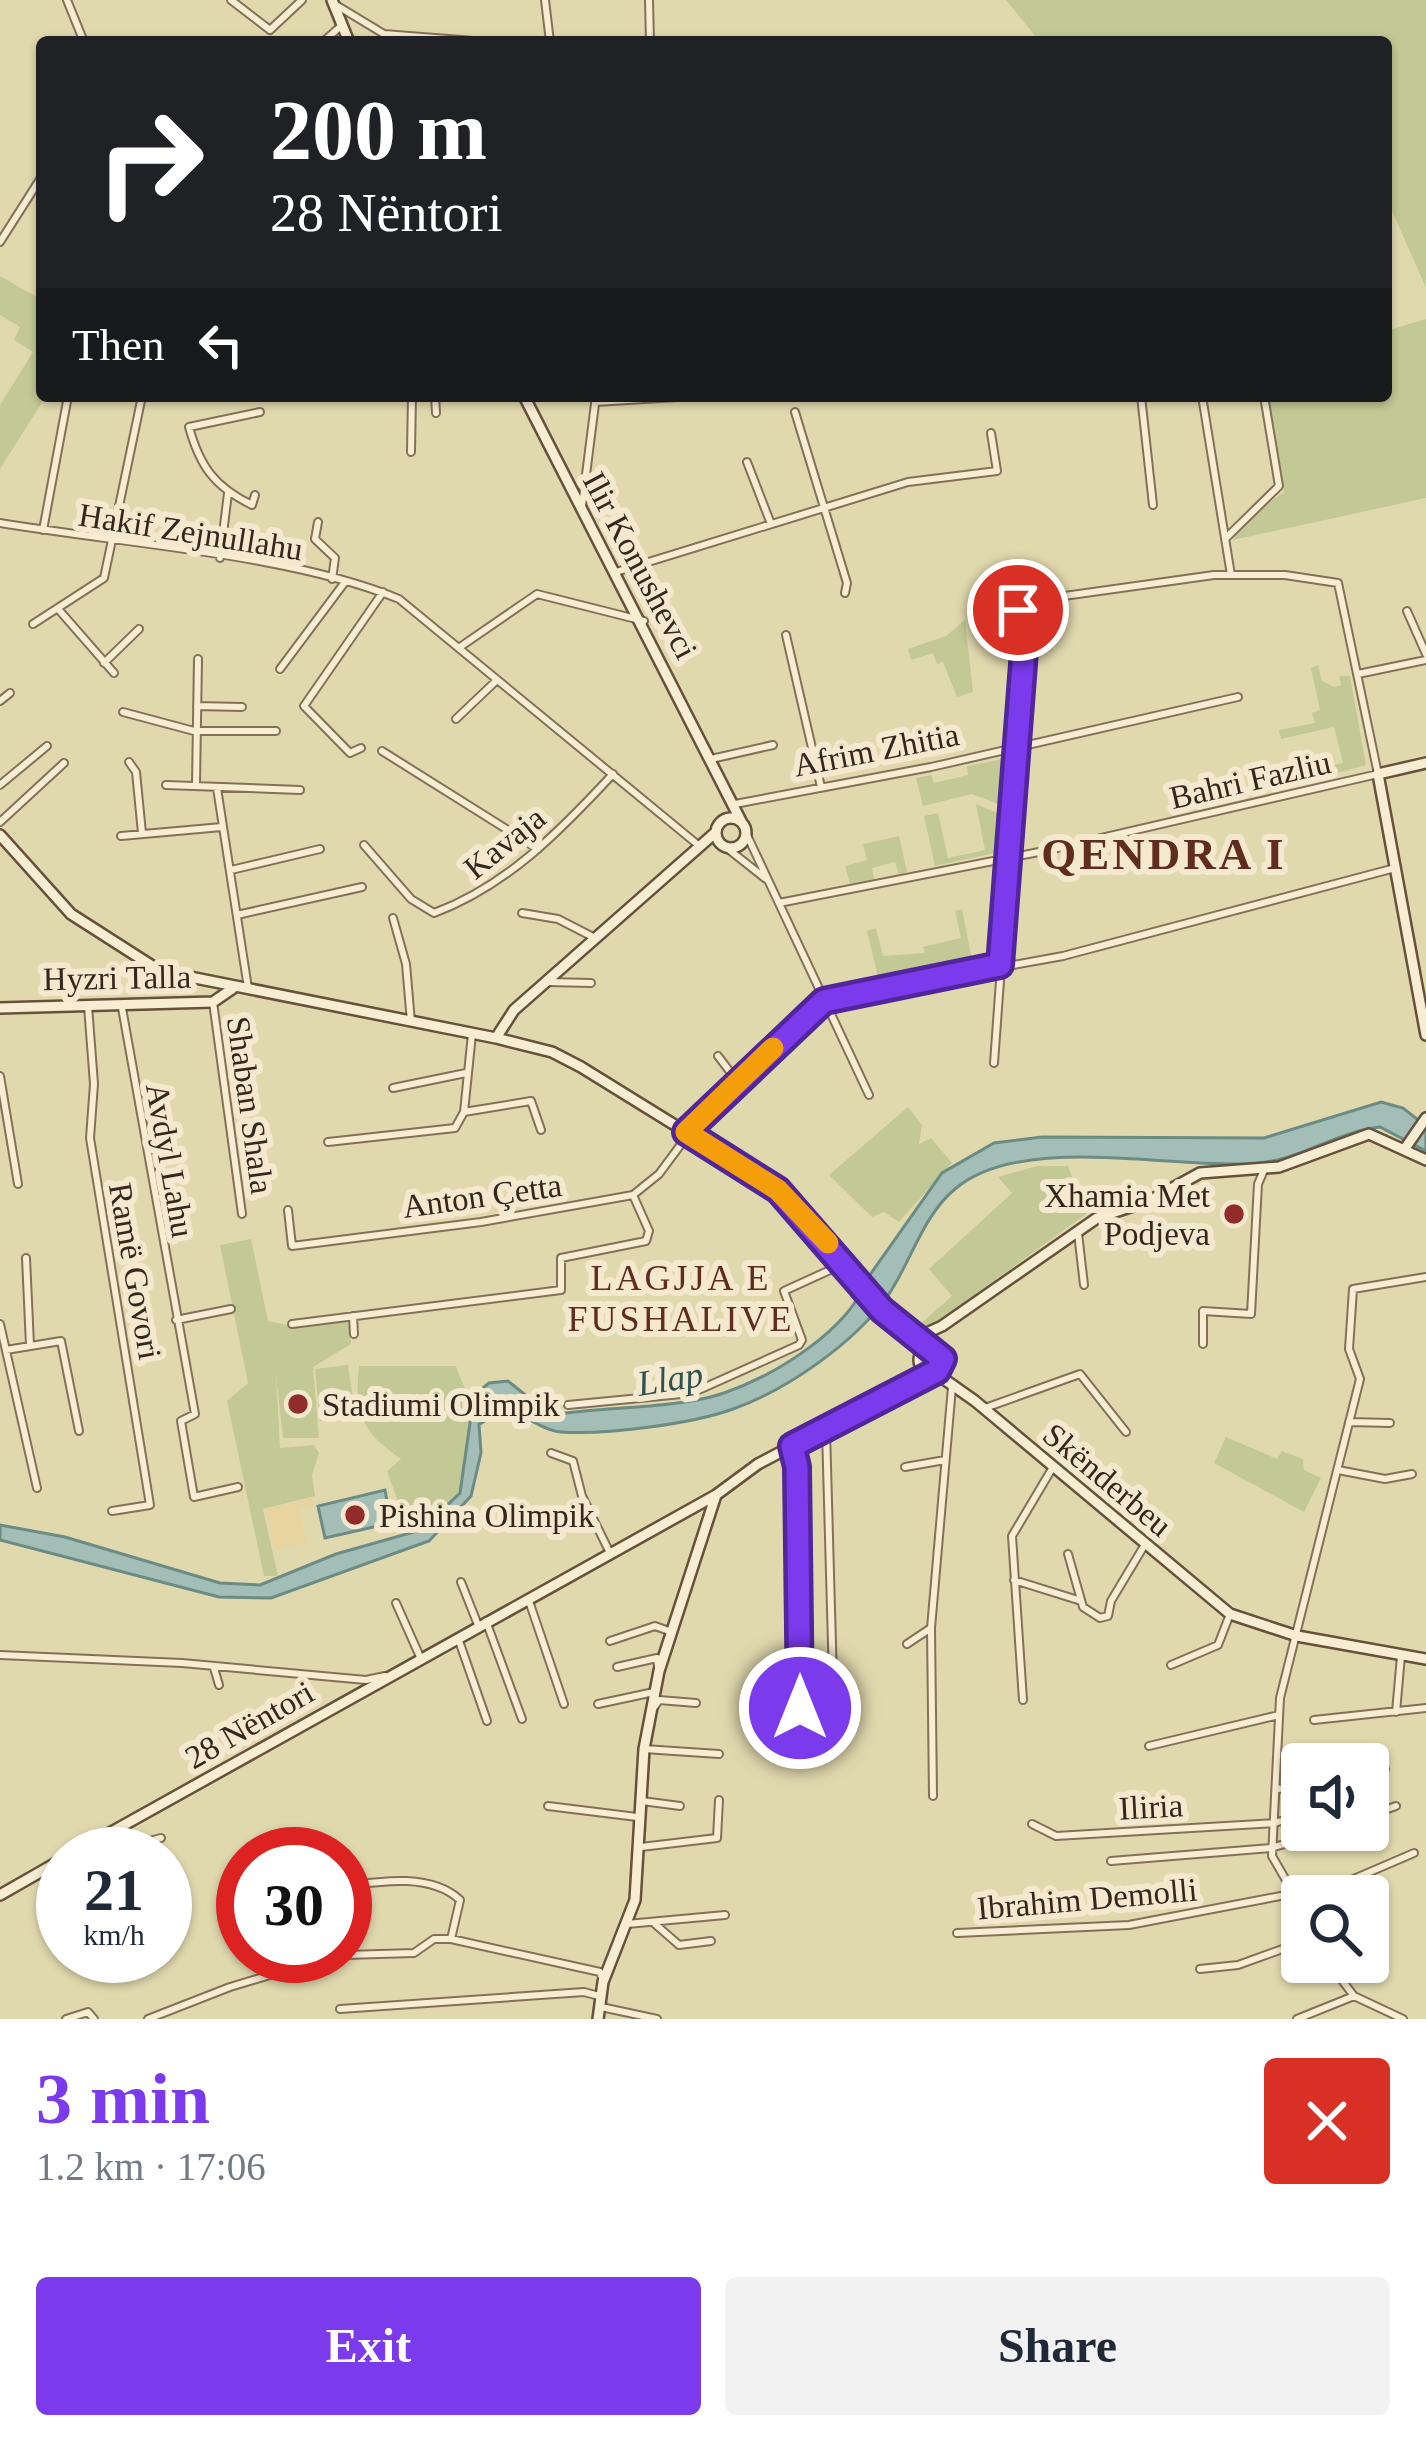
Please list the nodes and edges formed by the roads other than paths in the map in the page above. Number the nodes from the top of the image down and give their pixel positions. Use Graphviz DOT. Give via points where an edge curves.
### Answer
graph roads {
  1 [pos="67,0"];
  2 [pos="231,0"];
  3 [pos="302,0"];
  4 [pos="545,0"];
  5 [pos="649,0"];
  6 [pos="333,2"];
  7 [pos="341,26"];
  8 [pos="82,36"];
  9 [pos="330,36"];
  10 [pos="346,36"];
  11 [pos="410,36"];
  12 [pos="549,36"];
  13 [pos="650,36"];
  14 [pos="36,185"];
  15 [pos="0,242"];
  16 [pos="67,402"];
  17 [pos="141,402"];
  18 [pos="412,402"];
  19 [pos="436,402"];
  20 [pos="527,402"];
  21 [pos="596,402"];
  22 [pos="1142,402"];
  23 [pos="1203,402"];
  24 [pos="1265,402"];
  25 [pos="260,412"];
  26 [pos="795,412"];
  27 [pos="436,413"];
  28 [pos="992,433"];
  29 [pos="411,452"];
  30 [pos="747,462"];
  31 [pos="228,493"];
  32 [pos="255,495"];
  33 [pos="1153,505"];
  34 [pos="822,507"];
  35 [pos="581,513"];
  36 [pos="318,522"];
  37 [pos="0,524"];
  38 [pos="771,524"];
  39 [pos="43,530"];
  40 [pos="1226,538"];
  41 [pos="114,543"];
  42 [pos="220,558"];
  43 [pos="613,573"];
  44 [pos="1232,575"];
  45 [pos="332,579"];
  46 [pos="345,582"];
  47 [pos="383,592"];
  48 [pos="845,593"];
  49 [pos="58,610"];
  50 [pos="1407,611"];
  51 [pos="636,619"];
  52 [pos="33,624"];
  53 [pos="139,628"];
  54 [pos="786,635"];
  55 [pos="460,647"];
  56 [pos="1426,657"];
  57 [pos="198,659"];
  58 [pos="104,663"];
  59 [pos="280,669"];
  60 [pos="114,673"];
  61 [pos="1358,674"];
  62 [pos="498,680"];
  63 [pos="10,693"];
  64 [pos="1238,697"];
  65 [pos="0,700"];
  66 [pos="196,706"];
  67 [pos="242,707"];
  68 [pos="123,712"];
  69 [pos="456,719"];
  70 [pos="194,731"];
  71 [pos="276,731"];
  72 [pos="773,745"];
  73 [pos="47,746"];
  74 [pos="361,748"];
  75 [pos="1014,748"];
  76 [pos="382,751"];
  77 [pos="712,759"];
  78 [pos="129,762"];
  79 [pos="64,763"];
  80 [pos="1426,763"];
  81 [pos="614,774"];
  82 [pos="1378,774"];
  83 [pos="166,784"];
  84 [pos="196,784"];
  85 [pos="0,785"];
  86 [pos="821,787"];
  87 [pos="217,788"];
  88 [pos="300,790"];
  89 [pos="735,804"];
  90 [pos="723,820"];
  91 [pos="741,821"];
  92 [pos="0,822"];
  93 [pos="222,827"];
  94 [pos="716,832"];
  95 [pos="142,833"];
  96 [pos="746,833"];
  97 [pos="0,835"];
  98 [pos="121,836"];
  99 [pos="698,844"];
  100 [pos="364,845"];
  101 [pos="723,845"];
  102 [pos="320,849"];
  103 [pos="538,849"];
  104 [pos="1005,859"];
  105 [pos="1395,868"];
  106 [pos="231,871"];
  107 [pos="769,880"];
  108 [pos="362,887"];
  109 [pos="779,903"];
  110 [pos="522,913"];
  111 [pos="237,915"];
  112 [pos="393,918"];
  113 [pos="595,938"];
  114 [pos="1000,965"];
  115 [pos="1420,973"];
  116 [pos="545,982"];
  117 [pos="591,982"];
  118 [pos="232,989"];
  119 [pos="248,992"];
  120 [pos="824,1001"];
  121 [pos="213,1002"];
  122 [pos="88,1006"];
  123 [pos="0,1008"];
  124 [pos="122,1008"];
  125 [pos="411,1022"];
  126 [pos="472,1034"];
  127 [pos="1426,1035"];
  128 [pos="496,1038"];
  129 [pos="718,1056"];
  130 [pos="994,1063"];
  131 [pos="466,1073"];
  132 [pos="0,1076"];
  133 [pos="737,1082"];
  134 [pos="393,1088"];
  135 [pos="868,1095"];
  136 [pos="464,1112"];
  137 [pos="1425,1120"];
  138 [pos="541,1130"];
  139 [pos="686,1132"];
  140 [pos="328,1142"];
  141 [pos="1408,1144"];
  142 [pos="1426,1160"];
  143 [pos="1264,1170"];
  144 [pos="18,1184"];
  145 [pos="633,1195"];
  146 [pos="288,1210"];
  147 [pos="242,1214"];
  148 [pos="1077,1229"];
  149 [pos="26,1258"];
  150 [pos="844,1263"];
  151 [pos="1426,1277"];
  152 [pos="1084,1285"];
  153 [pos="231,1309"];
  154 [pos="353,1316"];
  155 [pos="176,1320"];
  156 [pos="0,1324"];
  157 [pos="292,1324"];
  158 [pos="354,1334"];
  159 [pos="920,1336"];
  160 [pos="1203,1344"];
  161 [pos="30,1346"];
  162 [pos="934,1348"];
  163 [pos="6,1350"];
  164 [pos="919,1357"];
  165 [pos="943,1359"];
  166 [pos="932,1373"];
  167 [pos="952,1382"];
  168 [pos="898,1388"];
  169 [pos="568,1405"];
  170 [pos="985,1408"];
  171 [pos="1349,1422"];
  172 [pos="1390,1423"];
  173 [pos="826,1430"];
  174 [pos="79,1431"];
  175 [pos="1126,1432"];
  176 [pos="792,1446"];
  177 [pos="551,1453"];
  178 [pos="945,1460"];
  179 [pos="905,1467"];
  180 [pos="1053,1467"];
  181 [pos="1338,1470"];
  182 [pos="1412,1474"];
  183 [pos="238,1487"];
  184 [pos="37,1488"];
  185 [pos="716,1495"];
  186 [pos="112,1511"];
  187 [pos="1144,1546"];
  188 [pos="610,1553"];
  189 [pos="1068,1554"];
  190 [pos="1014,1580"];
  191 [pos="460,1582"];
  192 [pos="528,1598"];
  193 [pos="396,1603"];
  194 [pos="1081,1603"];
  195 [pos="1230,1614"];
  196 [pos="482,1623"];
  197 [pos="932,1628"];
  198 [pos="669,1631"];
  199 [pos="1297,1636"];
  200 [pos="458,1638"];
  201 [pos="610,1641"];
  202 [pos="907,1644"];
  203 [pos="0,1655"];
  204 [pos="1402,1655"];
  205 [pos="422,1659"];
  206 [pos="1426,1659"];
  207 [pos="1171,1665"];
  208 [pos="617,1667"];
  209 [pos="214,1668"];
  210 [pos="659,1671"];
  211 [pos="389,1675"];
  212 [pos="219,1684"];
  213 [pos="654,1692"];
  214 [pos="1023,1700"];
  215 [pos="696,1703"];
  216 [pos="564,1704"];
  217 [pos="598,1704"];
  218 [pos="800,1708"];
  219 [pos="1426,1708"];
  220 [pos="1396,1712"];
  221 [pos="650,1714"];
  222 [pos="1279,1715"];
  223 [pos="835,1716"];
  224 [pos="522,1719"];
  225 [pos="1313,1720"];
  226 [pos="487,1721"];
  227 [pos="1149,1746"];
  228 [pos="644,1749"];
  229 [pos="719,1754"];
  230 [pos="1278,1789"];
  231 [pos="1281,1789"];
  232 [pos="933,1796"];
  233 [pos="640,1798"];
  234 [pos="719,1800"];
  235 [pos="548,1806"];
  236 [pos="680,1806"];
  237 [pos="1396,1806"];
  238 [pos="1389,1808"];
  239 [pos="1281,1821"];
  240 [pos="1275,1823"];
  241 [pos="1032,1824"];
  242 [pos="121,1827"];
  243 [pos="641,1832"];
  244 [pos="1281,1845"];
  245 [pos="1271,1848"];
  246 [pos="640,1850"];
  247 [pos="1414,1852"];
  248 [pos="1111,1861"];
  249 [pos="36,1874"];
  250 [pos="1283,1875"];
  251 [pos="1362,1875"];
  252 [pos="372,1883"];
  253 [pos="0,1895"];
  254 [pos="1281,1896"];
  255 [pos="725,1915"];
  256 [pos="626,1924"];
  257 [pos="655,1924"];
  258 [pos="957,1933"];
  259 [pos="451,1940"];
  260 [pos="711,1941"];
  261 [pos="1281,1950"];
  262 [pos="372,1954"];
  263 [pos="1201,1969"];
  264 [pos="603,1982"];
  265 [pos="255,1983"];
  266 [pos="1344,1983"];
  267 [pos="1354,1996"];
  268 [pos="601,2002"];
  269 [pos="340,2009"];
  270 [pos="155,2018"];
  271 [pos="67,2019"];
  272 [pos="94,2019"];
  273 [pos="598,2019"];
  274 [pos="658,2019"];
  275 [pos="1297,2019"];
  276 [pos="1403,2019"];
  1 -- 8 [label="street"];
  2 -- 3 [label="street" via="270,30"];
  4 -- 12 [label="street"];
  5 -- 13 [label="street"];
  6 -- 7 [label="main road"];
  6 -- 11 [label="street" via="384,34"];
  7 -- 9 [label="street"];
  7 -- 10 [label="main road"];
  14 -- 15 [label="street"];
  16 -- 39 [label="street, Hakif Zejnullahu"];
  17 -- 41 [label="street"];
  18 -- 29 [label="street"];
  19 -- 27 [label="street"];
  20 -- 35 [label="main road, Ilir Konushevci"];
  21 -- 35 [label="street"];
  22 -- 33 [label="street"];
  23 -- 40 [label="street"];
  24 -- 40 [label="street" via="1280,486"];
  25 -- 31 [label="street" via="189,428 206,472"];
  26 -- 34 [label="street"];
  28 -- 34 [label="street" via="997,471 908,482"];
  30 -- 38 [label="street"];
  31 -- 32 [label="street" via="252,505"];
  31 -- 42 [label="street"];
  34 -- 38 [label="street"];
  34 -- 48 [label="street"];
  35 -- 43 [label="main road, Ilir Konushevci"];
  36 -- 45 [label="street, Hakif Zejnullahu" via="315,539 334,558"];
  37 -- 39 [label="street, Hakif Zejnullahu"];
  38 -- 43 [label="street"];
  39 -- 41 [label="street, Hakif Zejnullahu"];
  40 -- 44 [label="street"];
  41 -- 42 [label="street, Hakif Zejnullahu"];
  41 -- 49 [label="street" via="104,578"];
  42 -- 45 [label="street, Hakif Zejnullahu"];
  43 -- 51 [label="main road, Ilir Konushevci"];
  44 -- 61 [label="street" via="1338,584"];
  44 -- 75 [label="street" via="1007,604 1026,625"];
  45 -- 46 [label="street, Hakif Zejnullahu"];
  46 -- 47 [label="street, Hakif Zejnullahu"];
  46 -- 59 [label="street"];
  47 -- 55 [label="street, Hakif Zejnullahu"];
  47 -- 74 [label="street" via="304,706 350,753"];
  49 -- 52 [label="street"];
  49 -- 58 [label="street"];
  50 -- 56 [label="street"];
  51 -- 55 [label="street" via="537,594"];
  51 -- 77 [label="main road, Ilir Konushevci"];
  53 -- 58 [label="street"];
  54 -- 86 [label="street"];
  55 -- 62 [label="street, Hakif Zejnullahu"];
  56 -- 61 [label="street"];
  57 -- 66 [label="street"];
  58 -- 60 [label="street"];
  61 -- 82 [label="street"];
  62 -- 69 [label="street"];
  62 -- 81 [label="street, Hakif Zejnullahu"];
  63 -- 65 [label="street"];
  64 -- 75 [label="street, Afrim Zhitia"];
  66 -- 67 [label="street"];
  66 -- 70 [label="street"];
  68 -- 70 [label="street"];
  70 -- 71 [label="street"];
  70 -- 84 [label="street"];
  72 -- 77 [label="street"];
  73 -- 85 [label="street"];
  75 -- 86 [label="street, Afrim Zhitia"];
  75 -- 104 [label="street"];
  76 -- 103 [label="street"];
  77 -- 89 [label="main road, Ilir Konushevci"];
  78 -- 95 [label="street"];
  79 -- 92 [label="street"];
  80 -- 82 [label="main road"];
  81 -- 99 [label="street, Hakif Zejnullahu"];
  81 -- 103 [label="street, Kavaja"];
  82 -- 104 [label="street, Bahri Fazliu"];
  82 -- 105 [label="main road"];
  83 -- 84 [label="street"];
  84 -- 87 [label="street"];
  86 -- 89 [label="street, Afrim Zhitia"];
  87 -- 88 [label="street"];
  87 -- 93 [label="street"];
  89 -- 90 [label="main road"];
  89 -- 91 [label="main road"];
  90 -- 91 [label="main road"];
  90 -- 94 [label="main road"];
  91 -- 96 [label="main road"];
  93 -- 95 [label="street"];
  93 -- 106 [label="street"];
  94 -- 99 [label="main road"];
  94 -- 101 [label="main road"];
  95 -- 98 [label="street"];
  96 -- 101 [label="main road" via="740,845"];
  96 -- 107 [label="street"];
  97 -- 118 [label="main road" via="56,901 116,947 166,973"];
  99 -- 113 [label="main road"];
  100 -- 103 [label="street, Kavaja" via="434,913 478,897"];
  101 -- 107 [label="street"];
  102 -- 106 [label="street"];
  104 -- 109 [label="street, Bahri Fazliu"];
  104 -- 114 [label="street"];
  105 -- 114 [label="street" via="1063,956"];
  105 -- 115 [label="main road"];
  106 -- 111 [label="street"];
  107 -- 109 [label="street"];
  108 -- 111 [label="street"];
  109 -- 120 [label="street"];
  110 -- 113 [label="street"];
  111 -- 119 [label="street"];
  112 -- 125 [label="street"];
  113 -- 116 [label="main road"];
  114 -- 120 [label="street"];
  114 -- 130 [label="street"];
  115 -- 127 [label="main road"];
  116 -- 117 [label="street"];
  116 -- 128 [label="main road"];
  118 -- 119 [label="main road"];
  118 -- 121 [label="main road, Hyzri Talla"];
  119 -- 125 [label="main road"];
  120 -- 133 [label="street"];
  120 -- 135 [label="street"];
  121 -- 124 [label="main road, Hyzri Talla"];
  121 -- 147 [label="street, Shaban Shala"];
  122 -- 123 [label="main road, Hyzri Talla"];
  122 -- 124 [label="main road, Hyzri Talla"];
  122 -- 186 [label="street, Ramë Govori" via="91,1138 150,1505"];
  124 -- 155 [label="street, Avdyl Lahu"];
  125 -- 126 [label="main road"];
  126 -- 128 [label="main road"];
  126 -- 131 [label="street"];
  128 -- 139 [label="main road" via="552,1052"];
  129 -- 133 [label="street"];
  131 -- 134 [label="street"];
  131 -- 136 [label="street"];
  132 -- 144 [label="street"];
  133 -- 139 [label="street"];
  136 -- 138 [label="street" via="531,1101"];
  136 -- 140 [label="street" via="455,1128"];
  137 -- 141 [label="main road"];
  139 -- 145 [label="street"];
  139 -- 150 [label="main road" via="778,1190"];
  141 -- 142 [label="main road"];
  141 -- 143 [label="main road" via="1369,1134"];
  143 -- 148 [label="main road" via="1200,1173"];
  143 -- 160 [label="street" via="1251,1314 1203,1311"];
  145 -- 146 [label="street, Anton Çetta" via="292,1246"];
  145 -- 154 [label="street" via="646,1241 561,1258 561,1289"];
  148 -- 152 [label="street"];
  148 -- 159 [label="main road"];
  149 -- 161 [label="street"];
  150 -- 159 [label="main road" via="882,1310"];
  150 -- 169 [label="street" via="784,1291 799,1345 692,1393"];
  151 -- 171 [label="street" via="1353,1289 1348,1349 1360,1379"];
  153 -- 155 [label="street"];
  154 -- 157 [label="street"];
  154 -- 158 [label="street"];
  155 -- 183 [label="street, Avdyl Lahu" via="196,1414 181,1421 194,1497"];
  156 -- 163 [label="street"];
  159 -- 162 [label="main road"];
  159 -- 164 [label="main road"];
  161 -- 163 [label="street"];
  161 -- 174 [label="street" via="63,1344"];
  162 -- 164 [label="main road"];
  162 -- 165 [label="main road"];
  163 -- 184 [label="street"];
  164 -- 166 [label="main road"];
  164 -- 168 [label="main road, 28 Nëntori"];
  165 -- 166 [label="main road"];
  165 -- 167 [label="main road"];
  166 -- 167 [label="main road, Skënderbeu"];
  166 -- 168 [label="main road, 28 Nëntori"];
  167 -- 170 [label="main road, Skënderbeu"];
  167 -- 178 [label="street"];
  168 -- 173 [label="main road, 28 Nëntori"];
  170 -- 175 [label="street" via="1081,1374"];
  170 -- 180 [label="main road, Skënderbeu"];
  171 -- 172 [label="street"];
  171 -- 181 [label="street"];
  173 -- 176 [label="main road, 28 Nëntori"];
  173 -- 223 [label="street"];
  176 -- 185 [label="main road, 28 Nëntori"];
  176 -- 218 [label="street"];
  177 -- 188 [label="street" via="573,1461"];
  178 -- 179 [label="street"];
  178 -- 197 [label="street"];
  180 -- 187 [label="main road, Skënderbeu"];
  180 -- 190 [label="street" via="1012,1536"];
  181 -- 182 [label="street" via="1385,1479"];
  181 -- 199 [label="street"];
  185 -- 188 [label="main road, 28 Nëntori"];
  185 -- 198 [label="main road"];
  187 -- 194 [label="street" via="1108,1616 1092,1617"];
  187 -- 195 [label="main road, Skënderbeu"];
  188 -- 192 [label="main road, 28 Nëntori"];
  189 -- 194 [label="street"];
  190 -- 194 [label="street"];
  190 -- 214 [label="street"];
  191 -- 196 [label="street"];
  192 -- 196 [label="main road, 28 Nëntori"];
  192 -- 216 [label="street"];
  193 -- 205 [label="street"];
  195 -- 199 [label="main road, Skënderbeu"];
  195 -- 207 [label="street" via="1218,1645"];
  196 -- 200 [label="main road, 28 Nëntori"];
  196 -- 224 [label="street"];
  197 -- 202 [label="street"];
  197 -- 232 [label="street"];
  198 -- 201 [label="street" via="655,1627"];
  198 -- 210 [label="main road"];
  199 -- 204 [label="main road, Skënderbeu"];
  199 -- 222 [label="street"];
  200 -- 205 [label="main road, 28 Nëntori"];
  200 -- 226 [label="street"];
  203 -- 209 [label="street"];
  204 -- 206 [label="main road, Skënderbeu"];
  204 -- 220 [label="street"];
  205 -- 211 [label="main road, 28 Nëntori"];
  208 -- 210 [label="street" via="657,1658"];
  209 -- 211 [label="street"];
  209 -- 212 [label="street"];
  210 -- 213 [label="main road"];
  211 -- 242 [label="main road, 28 Nëntori"];
  213 -- 217 [label="street"];
  213 -- 221 [label="main road"];
  215 -- 221 [label="street" via="658,1700"];
  219 -- 220 [label="street"];
  220 -- 225 [label="street"];
  221 -- 228 [label="main road"];
  222 -- 227 [label="street"];
  222 -- 230 [label="street"];
  228 -- 229 [label="street"];
  228 -- 233 [label="main road"];
  230 -- 231 [label="street"];
  230 -- 240 [label="street"];
  233 -- 236 [label="street"];
  233 -- 243 [label="main road"];
  234 -- 246 [label="street" via="717,1838 643,1843"];
  235 -- 243 [label="street" via="636,1813"];
  237 -- 238 [label="street"];
  239 -- 240 [label="street"];
  240 -- 241 [label="street, Iliria" via="1056,1836"];
  240 -- 245 [label="street"];
  243 -- 246 [label="main road"];
  244 -- 245 [label="street"];
  245 -- 248 [label="street"];
  245 -- 250 [label="street"];
  246 -- 256 [label="main road"];
  247 -- 251 [label="street"];
  249 -- 253 [label="main road"];
  252 -- 259 [label="street" via="449,1890 460,1900"];
  254 -- 258 [label="street, Ibrahim Demolli" via="1129,1924"];
  255 -- 257 [label="street"];
  256 -- 257 [label="street"];
  256 -- 264 [label="main road"];
  257 -- 260 [label="street" via="680,1945"];
  259 -- 262 [label="street" via="434,1939 414,1953"];
  259 -- 264 [label="street" via="600,1972"];
  261 -- 263 [label="street"];
  264 -- 268 [label="main road"];
  265 -- 270 [label="street"];
  266 -- 267 [label="street"];
  267 -- 275 [label="street"];
  267 -- 276 [label="street"];
  268 -- 269 [label="street" via="584,1992"];
  268 -- 273 [label="main road"];
  268 -- 274 [label="street"];
  271 -- 272 [label="street" via="88,2012"];
}
